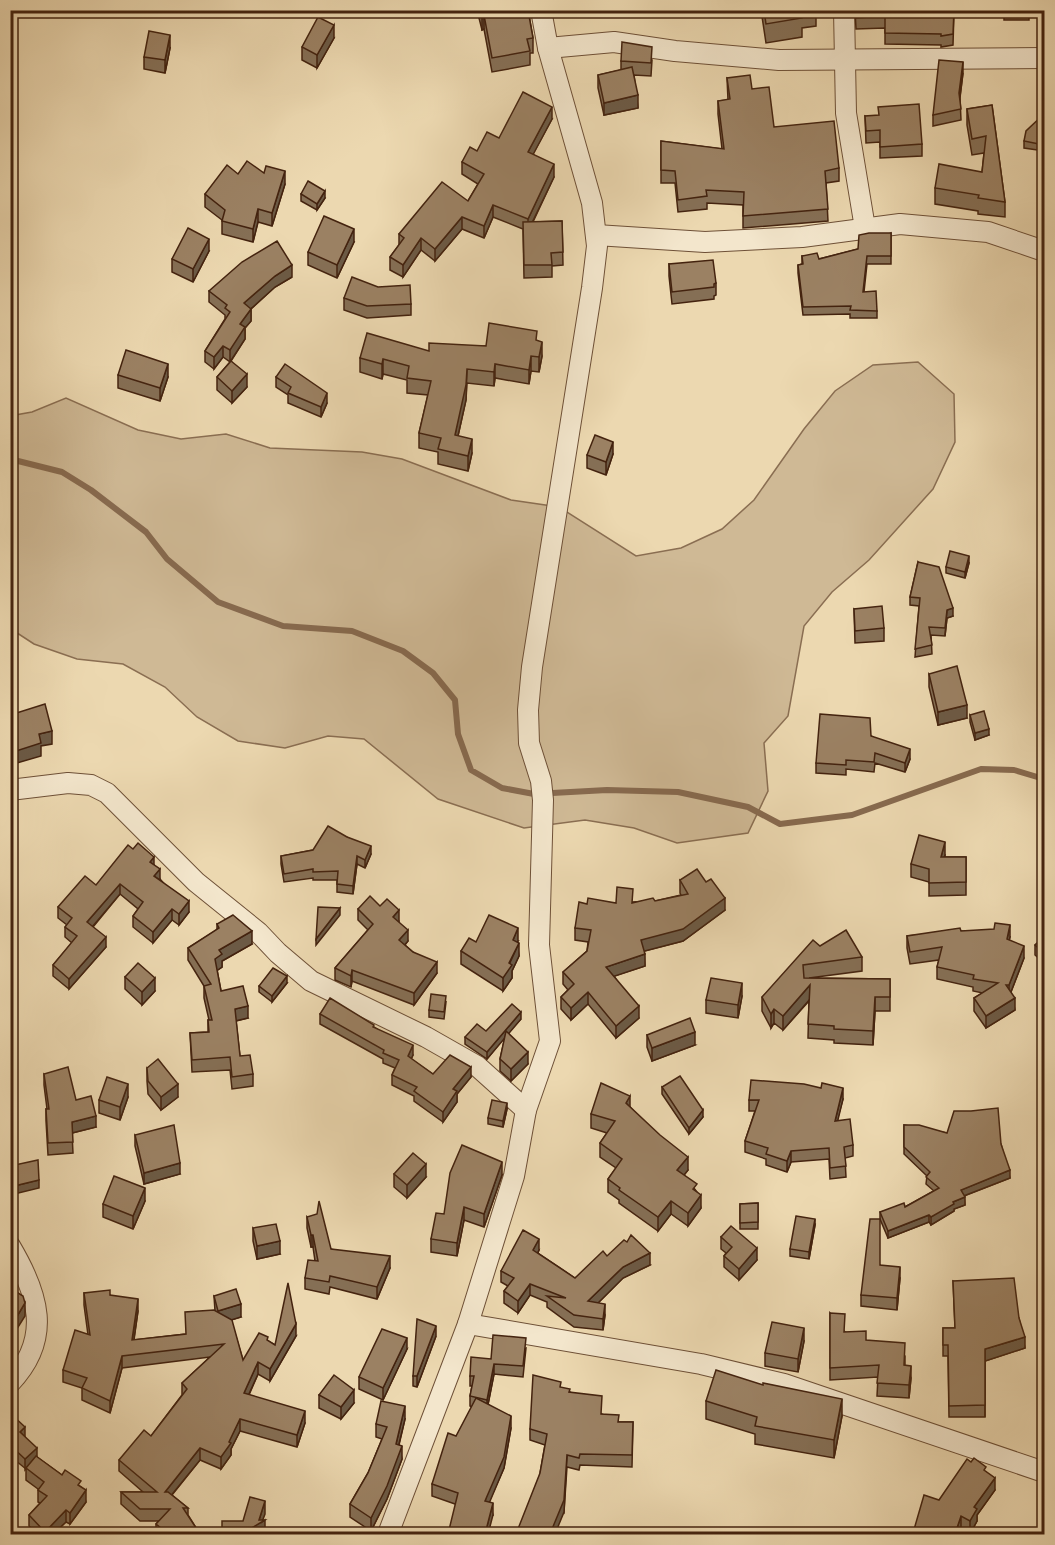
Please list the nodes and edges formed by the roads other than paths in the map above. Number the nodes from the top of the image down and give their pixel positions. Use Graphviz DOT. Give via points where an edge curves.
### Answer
graph roads {
  1 [pos="541,10"];
  2 [pos="844,10"];
  3 [pos="548,48"];
  4 [pos="1044,58"];
  5 [pos="846,60"];
  6 [pos="865,228"];
  7 [pos="596,235"];
  8 [pos="1044,251"];
  9 [pos="10,790"];
  10 [pos="526,1110"];
  11 [pos="10,1246"];
  12 [pos="468,1324"];
  13 [pos="10,1383"];
  14 [pos="1044,1472"];
  15 [pos="388,1534"];
  1 -- 3 [label="street"];
  2 -- 5 [label="street"];
  3 -- 5 [label="street" via="614,42 779,60"];
  3 -- 7 [label="street" via="592,203"];
  4 -- 5 [label="street"];
  5 -- 6 [label="street" via="846,113"];
  6 -- 7 [label="street" via="802,237 705,242"];
  6 -- 8 [label="street" via="900,224 988,232"];
  7 -- 10 [label="street" via="592,288 528,710 529,743 542,791 539,945 550,1041"];
  9 -- 10 [label="street" via="68,783 91,785 108,793 196,882 311,981 477,1066"];
  10 -- 12 [label="street" via="514,1176"];
  11 -- 13 [label="street" via="35,1301 38,1331 28,1356"];
  12 -- 14 [label="street" via="701,1364 784,1384"];
  12 -- 15 [label="street"];
}
